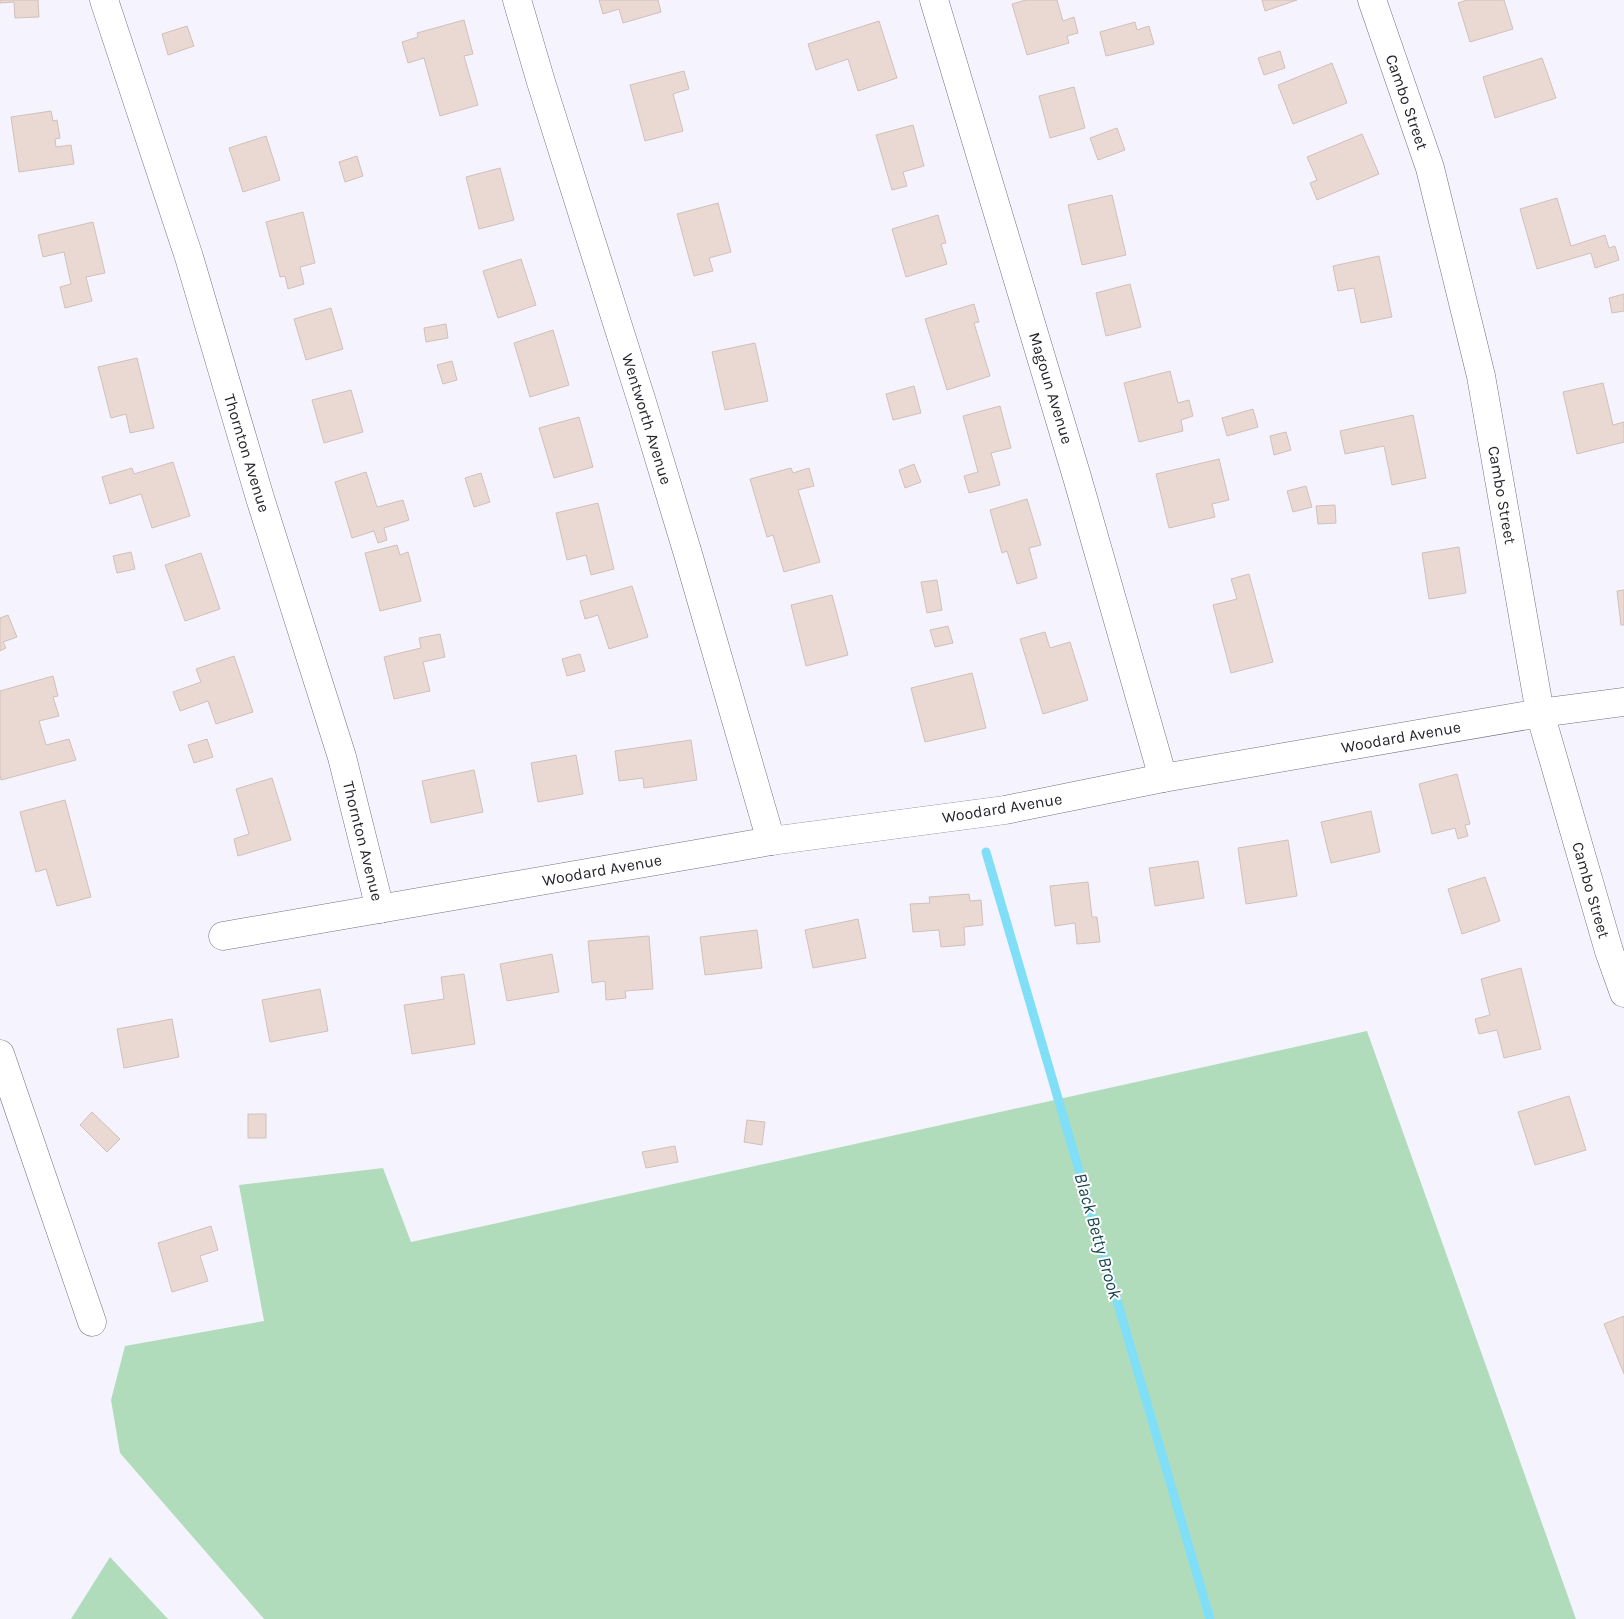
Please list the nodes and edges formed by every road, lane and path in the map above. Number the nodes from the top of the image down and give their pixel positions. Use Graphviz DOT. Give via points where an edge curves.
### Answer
graph roads {
  1 [pos="104,0"];
  2 [pos="517,0"];
  3 [pos="934,0"];
  4 [pos="1372,0"];
  5 [pos="1624,702"];
  6 [pos="1540,713"];
  7 [pos="1163,778"];
  8 [pos="771,841"];
  9 [pos="380,908"];
  10 [pos="223,936"];
  11 [pos="1624,993"];
  12 [pos="0,1054"];
  13 [pos="92,1322"];
  1 -- 9 [label="street, Thornton Avenue" via="189,257 260,498 342,757"];
  2 -- 8 [label="street, Wentworth Avenue" via="642,402"];
  3 -- 7 [label="street, Magoun Avenue"];
  4 -- 6 [label="street, Cambo Street" via="1430,168 1481,376"];
  5 -- 6 [label="street, Woodard Avenue"];
  6 -- 7 [label="street, Woodard Avenue"];
  6 -- 11 [label="street, Cambo Street" via="1608,951"];
  7 -- 8 [label="street, Woodard Avenue" via="1005,810"];
  8 -- 9 [label="street, Woodard Avenue"];
  9 -- 10 [label="street, Woodard Avenue"];
  12 -- 13 [label="street"];
}
